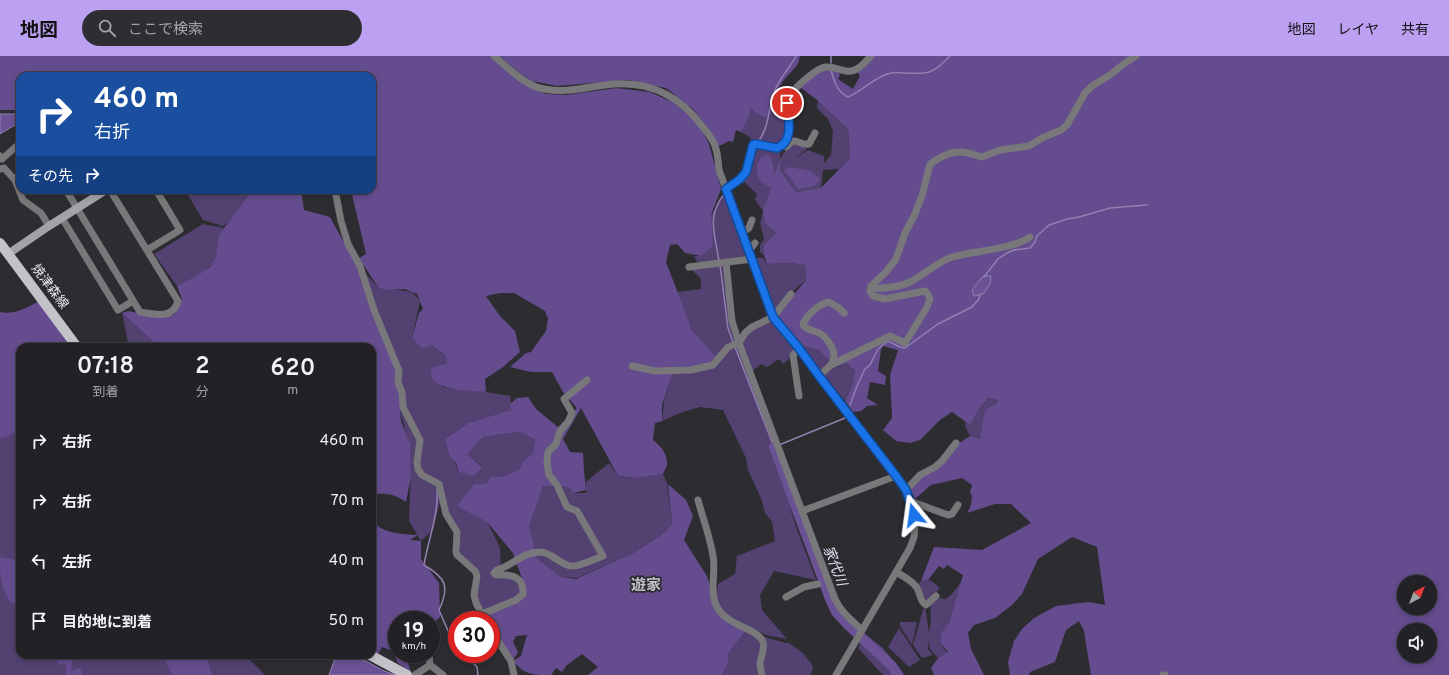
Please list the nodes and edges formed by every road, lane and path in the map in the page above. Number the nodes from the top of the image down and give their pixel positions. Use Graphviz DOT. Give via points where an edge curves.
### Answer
graph roads {
  1 [pos="494,56"];
  2 [pos="872,56"];
  3 [pos="1136,56"];
  4 [pos="815,133"];
  5 [pos="16,147"];
  6 [pos="777,148"];
  7 [pos="0,156"];
  8 [pos="0,169"];
  9 [pos="16,182"];
  10 [pos="727,191"];
  11 [pos="21,194"];
  12 [pos="68,194"];
  13 [pos="100,194"];
  14 [pos="112,194"];
  15 [pos="158,194"];
  16 [pos="336,194"];
  17 [pos="77,208"];
  18 [pos="62,218"];
  19 [pos="752,220"];
  20 [pos="49,226"];
  21 [pos="742,233"];
  22 [pos="1030,238"];
  23 [pos="0,243"];
  24 [pos="755,243"];
  25 [pos="147,250"];
  26 [pos="749,251"];
  27 [pos="8,254"];
  28 [pos="752,259"];
  29 [pos="722,263"];
  30 [pos="689,267"];
  31 [pos="870,289"];
  32 [pos="791,294"];
  33 [pos="133,301"];
  34 [pos="844,313"];
  35 [pos="773,317"];
  36 [pos="74,343"];
  37 [pos="736,344"];
  38 [pos="799,349"];
  39 [pos="632,366"];
  40 [pos="831,366"];
  41 [pos="819,376"];
  42 [pos="587,380"];
  43 [pos="799,396"];
  44 [pos="956,443"];
  45 [pos="896,476"];
  46 [pos="906,490"];
  47 [pos="698,500"];
  48 [pos="910,501"];
  49 [pos="958,505"];
  50 [pos="802,511"];
  51 [pos="896,572"];
  52 [pos="818,584"];
  53 [pos="936,596"];
  54 [pos="786,597"];
  55 [pos="481,611"];
  56 [pos="495,611"];
  57 [pos="862,630"];
  58 [pos="500,644"];
  59 [pos="376,658"];
  60 [pos="430,665"];
  61 [pos="407,675"];
  62 [pos="415,675"];
  63 [pos="443,675"];
  64 [pos="514,675"];
  65 [pos="762,675"];
  66 [pos="836,675"];
  1 -- 10 [label="street" via="516,75 542,89 556,91 631,84 653,88 672,97 698,120 713,141 719,170"];
  2 -- 6 [label="street" via="854,71 831,67 818,69 794,90 789,95 787,103 788,138 786,143"];
  3 -- 31 [label="street" via="1084,93 1068,125 1061,130 1029,146 1000,150 982,158 969,152 958,151 943,155 930,164 922,196 896,259"];
  4 -- 6 [label="street" via="809,144 792,140 784,148"];
  5 -- 7 [label="street" via="2,159"];
  6 -- 10 [label="street" via="753,145 746,172"];
  8 -- 9 [label="street" via="4,168"];
  10 -- 21 [label="street"];
  11 -- 20 [label="street" via="23,200 41,213"];
  12 -- 17 [label="street"];
  13 -- 17 [label="street"];
  14 -- 25 [label="street"];
  15 -- 25 [label="street" via="180,230"];
  16 -- 55 [label="street" via="348,244 360,266 374,310 399,371 398,382 403,407 420,440 418,469 422,475 439,484 446,514 457,532 457,556 475,571 477,576 474,595"];
  17 -- 18 [label="street"];
  17 -- 33 [label="street"];
  18 -- 20 [label="street"];
  18 -- 33 [label="street" via="118,310"];
  19 -- 21 [label="street" via="749,228"];
  20 -- 27 [label="street"];
  21 -- 26 [label="street"];
  22 -- 31 [label="street" via="951,258 908,283"];
  23 -- 27 [label="main road, 焼津森線"];
  24 -- 26 [label="street"];
  25 -- 33 [label="street" via="178,301 171,312 161,314 140,312"];
  26 -- 28 [label="street"];
  27 -- 36 [label="main road, 焼津森線"];
  28 -- 29 [label="street"];
  28 -- 35 [label="street"];
  29 -- 30 [label="street"];
  29 -- 37 [label="street"];
  31 -- 40 [label="street" via="873,296 885,299 925,291 930,299 905,343 890,336"];
  32 -- 35 [label="street"];
  34 -- 40 [label="street" via="835,304 824,303 805,318 803,325 824,337 833,352"];
  35 -- 37 [label="street" via="752,327"];
  35 -- 38 [label="street"];
  37 -- 39 [label="street" via="728,347 713,365 707,367 655,371"];
  37 -- 50 [label="street"];
  38 -- 41 [label="street"];
  38 -- 43 [label="street" via="793,355"];
  40 -- 41 [label="street"];
  41 -- 45 [label="street"];
  42 -- 56 [label="street" via="564,399 572,413 556,444 548,452 547,463 549,475 557,485 567,507 577,511 604,556 574,566 540,552 524,556 494,573 514,577 520,580 523,587 523,594"];
  44 -- 46 [label="street" via="942,461 920,475"];
  45 -- 46 [label="street"];
  45 -- 50 [label="street"];
  46 -- 48 [label="street"];
  47 -- 65 [label="street" via="713,557 715,603 732,623 755,633 760,638 763,643 760,664"];
  48 -- 49 [label="street" via="948,515 952,514"];
  48 -- 51 [label="street" via="914,515 914,537"];
  50 -- 57 [label="street" via="839,608"];
  51 -- 53 [label="street" via="910,580 926,605"];
  51 -- 57 [label="street"];
  52 -- 54 [label="street" via="804,587"];
  57 -- 66 [label="street"];
  58 -- 64 [label="street" via="511,661"];
  59 -- 61 [label="main road"];
  60 -- 62 [label="street"];
  60 -- 63 [label="street"];
}
